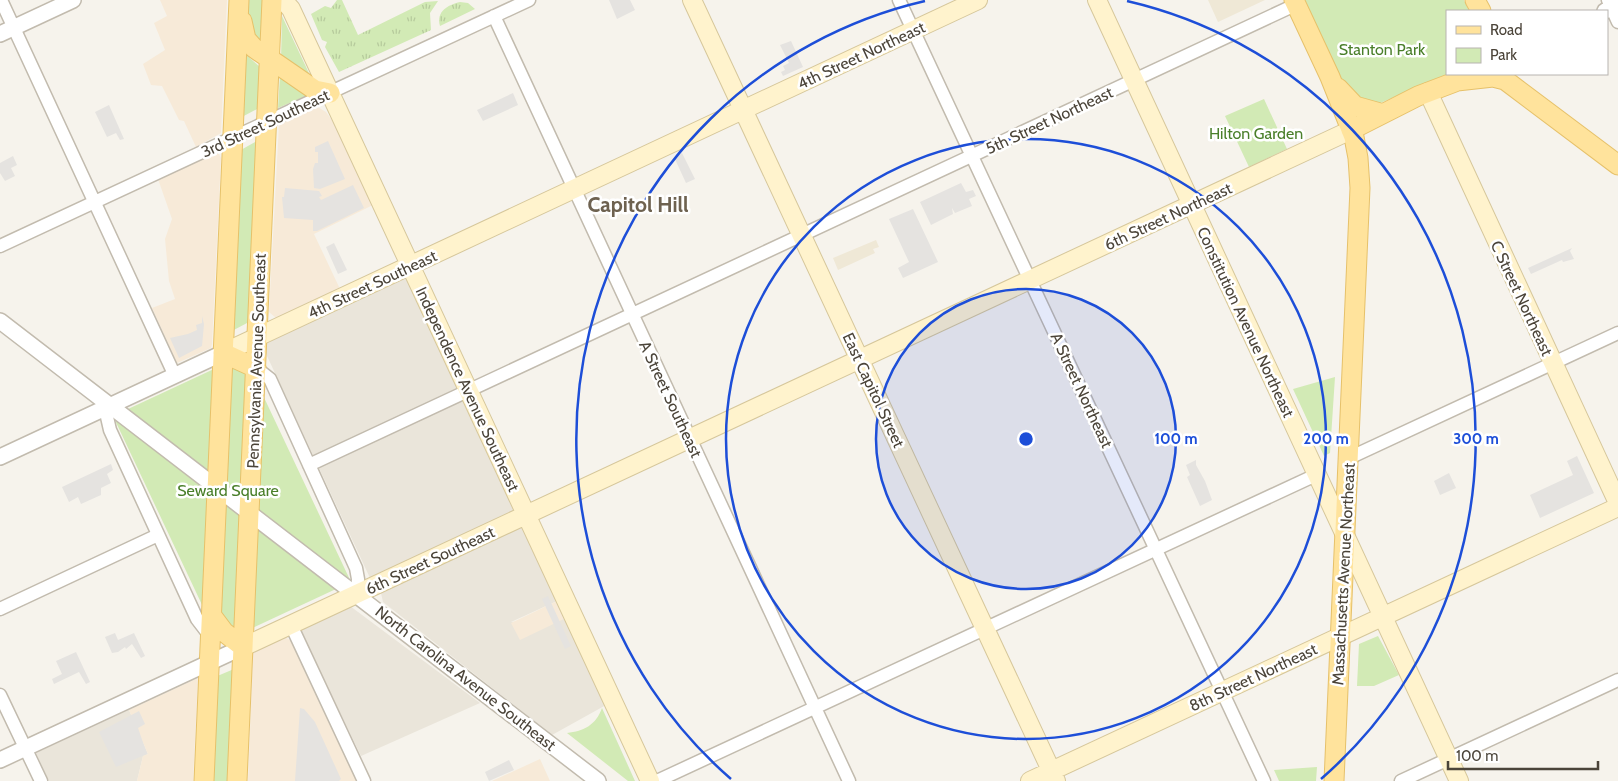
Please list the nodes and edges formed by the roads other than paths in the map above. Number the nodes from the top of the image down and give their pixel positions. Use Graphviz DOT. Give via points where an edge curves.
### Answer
graph roads {
  1 [pos="1,0"];
  2 [pos="73,0"];
  3 [pos="239,0"];
  4 [pos="272,0"];
  5 [pos="283,0"];
  6 [pos="529,0"];
  7 [pos="692,0"];
  8 [pos="899,0"];
  9 [pos="978,0"];
  10 [pos="1096,0"];
  11 [pos="1295,2"];
  12 [pos="494,16"];
  13 [pos="913,30"];
  14 [pos="7,31"];
  15 [pos="269,58"];
  16 [pos="1516,75"];
  17 [pos="1330,77"];
  18 [pos="1461,78"];
  19 [pos="1134,80"];
  20 [pos="1428,92"];
  21 [pos="330,93"];
  22 [pos="744,110"];
  23 [pos="267,121"];
  24 [pos="1366,121"];
  25 [pos="232,138"];
  26 [pos="1618,154"];
  27 [pos="972,156"];
  28 [pos="1618,165"];
  29 [pos="574,190"];
  30 [pos="94,202"];
  31 [pos="1192,205"];
  32 [pos="801,235"];
  33 [pos="0,246"];
  34 [pos="411,266"];
  35 [pos="1030,280"];
  36 [pos="632,314"];
  37 [pos="0,321"];
  38 [pos="1618,333"];
  39 [pos="257,338"];
  40 [pos="223,353"];
  41 [pos="860,360"];
  42 [pos="1553,364"];
  43 [pos="256,368"];
  44 [pos="176,376"];
  45 [pos="468,390"];
  46 [pos="110,406"];
  47 [pos="690,439"];
  48 [pos="0,457"];
  49 [pos="1349,458"];
  50 [pos="309,465"];
  51 [pos="1318,474"];
  52 [pos="217,487"];
  53 [pos="1618,503"];
  54 [pos="1618,507"];
  55 [pos="250,512"];
  56 [pos="526,515"];
  57 [pos="158,535"];
  58 [pos="1346,536"];
  59 [pos="1156,549"];
  60 [pos="356,594"];
  61 [pos="0,609"];
  62 [pos="212,616"];
  63 [pos="1382,617"];
  64 [pos="291,625"];
  65 [pos="985,628"];
  66 [pos="210,636"];
  67 [pos="1341,637"];
  68 [pos="243,647"];
  69 [pos="209,663"];
  70 [pos="1618,680"];
  71 [pos="1222,691"];
  72 [pos="0,694"];
  73 [pos="815,707"];
  74 [pos="25,748"];
  75 [pos="1449,759"];
  76 [pos="0,760"];
  77 [pos="1054,776"];
  78 [pos="40,781"];
  79 [pos="204,781"];
  80 [pos="237,781"];
  81 [pos="364,781"];
  82 [pos="598,781"];
  83 [pos="650,781"];
  84 [pos="657,781"];
  85 [pos="849,781"];
  86 [pos="1030,781"];
  87 [pos="1264,781"];
  88 [pos="1334,781"];
  89 [pos="1401,781"];
  90 [pos="1459,781"];
  1 -- 14 [label="street"];
  2 -- 14 [label="street"];
  3 -- 15 [label="main road" via="246,39"];
  3 -- 25 [label="main road, Pennsylvania Avenue Southeast"];
  4 -- 15 [label="main road, Pennsylvania Avenue Southeast"];
  5 -- 21 [label="main road, Independence Avenue Southeast" via="291,9"];
  6 -- 12 [label="street, 3rd Street Southeast"];
  7 -- 22 [label="main road, East Capitol Street"];
  8 -- 13 [label="street, A Street Northeast"];
  9 -- 13 [label="main road, 4th Street Northeast"];
  10 -- 19 [label="main road, Constitution Avenue Northeast"];
  11 -- 17 [label="main road"];
  11 -- 19 [label="street, 5th Street Northeast"];
  12 -- 21 [label="street, 3rd Street Southeast"];
  12 -- 29 [label="street, A Street Southeast"];
  13 -- 22 [label="main road, 4th Street Northeast"];
  13 -- 27 [label="street, A Street Northeast"];
  14 -- 30 [label="street"];
  15 -- 21 [label="main road" via="315,90"];
  15 -- 23 [label="main road, Pennsylvania Avenue Southeast"];
  16 -- 26 [label="main road"];
  17 -- 24 [label="main road"];
  17 -- 24 [label="main road" via="1360,108"];
  18 -- 20 [label="main road, 6th Street Northeast"];
  18 -- 28 [label="main road" via="1505,80"];
  19 -- 27 [label="street, 5th Street Northeast"];
  19 -- 31 [label="main road, Constitution Avenue Northeast"];
  20 -- 24 [label="main road, 6th Street Northeast"];
  20 -- 42 [label="main road, C Street Northeast"];
  21 -- 23 [label="street, 3rd Street Southeast"];
  21 -- 34 [label="main road, Independence Avenue Southeast"];
  22 -- 29 [label="main road, 4th Street Southeast"];
  22 -- 32 [label="main road, East Capitol Street"];
  23 -- 25 [label="street, 3rd Street Southeast"];
  23 -- 39 [label="main road, Pennsylvania Avenue Southeast"];
  24 -- 31 [label="main road, 6th Street Northeast"];
  24 -- 49 [label="main road, Massachusetts Avenue Northeast" via="1357,151 1360,188"];
  25 -- 30 [label="street, 3rd Street Southeast"];
  25 -- 40 [label="main road, Pennsylvania Avenue Southeast"];
  27 -- 32 [label="street, 5th Street Northeast"];
  27 -- 35 [label="street, A Street Northeast"];
  29 -- 34 [label="main road, 4th Street Southeast"];
  29 -- 36 [label="street, A Street Southeast"];
  30 -- 33 [label="street, 3rd Street Southeast"];
  30 -- 44 [label="street"];
  31 -- 35 [label="main road, 6th Street Northeast"];
  31 -- 51 [label="main road, Constitution Avenue Northeast"];
  32 -- 36 [label="street, 5th Street Northeast"];
  32 -- 41 [label="main road, East Capitol Street"];
  34 -- 39 [label="main road, 4th Street Southeast"];
  34 -- 45 [label="main road, Independence Avenue Southeast"];
  35 -- 41 [label="main road, 6th Street Northeast"];
  35 -- 59 [label="street, A Street Northeast"];
  36 -- 45 [label="street, 5th Street Northeast"];
  36 -- 47 [label="street, A Street Southeast"];
  37 -- 46 [label="street, North Carolina Avenue Southeast"];
  38 -- 42 [label="street"];
  39 -- 40 [label="main road, 4th Street Southeast"];
  39 -- 43 [label="main road, Pennsylvania Avenue Southeast"];
  40 -- 43 [label="main road"];
  40 -- 44 [label="street, 4th Street Southeast"];
  40 -- 52 [label="main road, Pennsylvania Avenue Southeast"];
  41 -- 47 [label="main road, 6th Street Southeast"];
  41 -- 65 [label="main road, East Capitol Street"];
  42 -- 49 [label="street"];
  42 -- 53 [label="main road, C Street Northeast"];
  43 -- 50 [label="street" via="270,380"];
  43 -- 55 [label="main road, Pennsylvania Avenue Southeast"];
  44 -- 46 [label="street, 4th Street Southeast"];
  45 -- 50 [label="street, 5th Street Northeast"];
  45 -- 56 [label="main road, Independence Avenue Southeast"];
  46 -- 48 [label="street, 4th Street Southeast"];
  46 -- 52 [label="street, North Carolina Avenue Southeast"];
  46 -- 57 [label="street" via="108,425"];
  47 -- 56 [label="main road, 6th Street Southeast"];
  47 -- 73 [label="street, A Street Southeast"];
  49 -- 58 [label="main road, Massachusetts Avenue Northeast"];
  50 -- 60 [label="street" via="356,568"];
  51 -- 58 [label="main road, Constitution Avenue Northeast"];
  51 -- 59 [label="street"];
  52 -- 55 [label="street, North Carolina Avenue Southeast"];
  52 -- 62 [label="main road, Pennsylvania Avenue Southeast"];
  54 -- 63 [label="main road, 8th Street Northeast"];
  55 -- 60 [label="street, North Carolina Avenue Southeast"];
  55 -- 68 [label="main road, Pennsylvania Avenue Southeast"];
  56 -- 60 [label="main road, 6th Street Southeast"];
  56 -- 83 [label="main road, Independence Avenue Southeast"];
  57 -- 61 [label="street"];
  57 -- 66 [label="street" via="197,619"];
  58 -- 63 [label="main road, Constitution Avenue Northeast"];
  58 -- 67 [label="main road, Massachusetts Avenue Northeast"];
  59 -- 65 [label="street"];
  59 -- 71 [label="street, A Street Northeast"];
  60 -- 64 [label="main road, 6th Street Southeast"];
  60 -- 82 [label="street, North Carolina Avenue Southeast"];
  62 -- 66 [label="main road, Pennsylvania Avenue Southeast"];
  62 -- 68 [label="main road" via="224,632"];
  63 -- 67 [label="main road, 8th Street Northeast"];
  63 -- 75 [label="main road, Constitution Avenue Northeast"];
  64 -- 68 [label="main road, 6th Street Southeast"];
  64 -- 81 [label="street"];
  65 -- 73 [label="street"];
  65 -- 77 [label="main road, East Capitol Street"];
  66 -- 69 [label="main road, Pennsylvania Avenue Southeast"];
  67 -- 71 [label="main road, 8th Street Northeast"];
  67 -- 88 [label="main road, Massachusetts Avenue Northeast"];
  68 -- 69 [label="street, 6th Street Southeast"];
  68 -- 80 [label="main road, Pennsylvania Avenue Southeast"];
  69 -- 74 [label="street, 6th Street Southeast"];
  69 -- 79 [label="main road, Pennsylvania Avenue Southeast"];
  70 -- 75 [label="street"];
  71 -- 77 [label="main road, 8th Street Northeast"];
  71 -- 87 [label="street, A Street Northeast"];
  72 -- 74 [label="street"];
  73 -- 84 [label="street"];
  73 -- 85 [label="street, A Street Southeast"];
  74 -- 76 [label="street, 6th Street Southeast"];
  74 -- 78 [label="street"];
  75 -- 89 [label="street"];
  75 -- 90 [label="main road, Constitution Avenue Northeast"];
  77 -- 86 [label="main road, 8th Street Northeast"];
}
